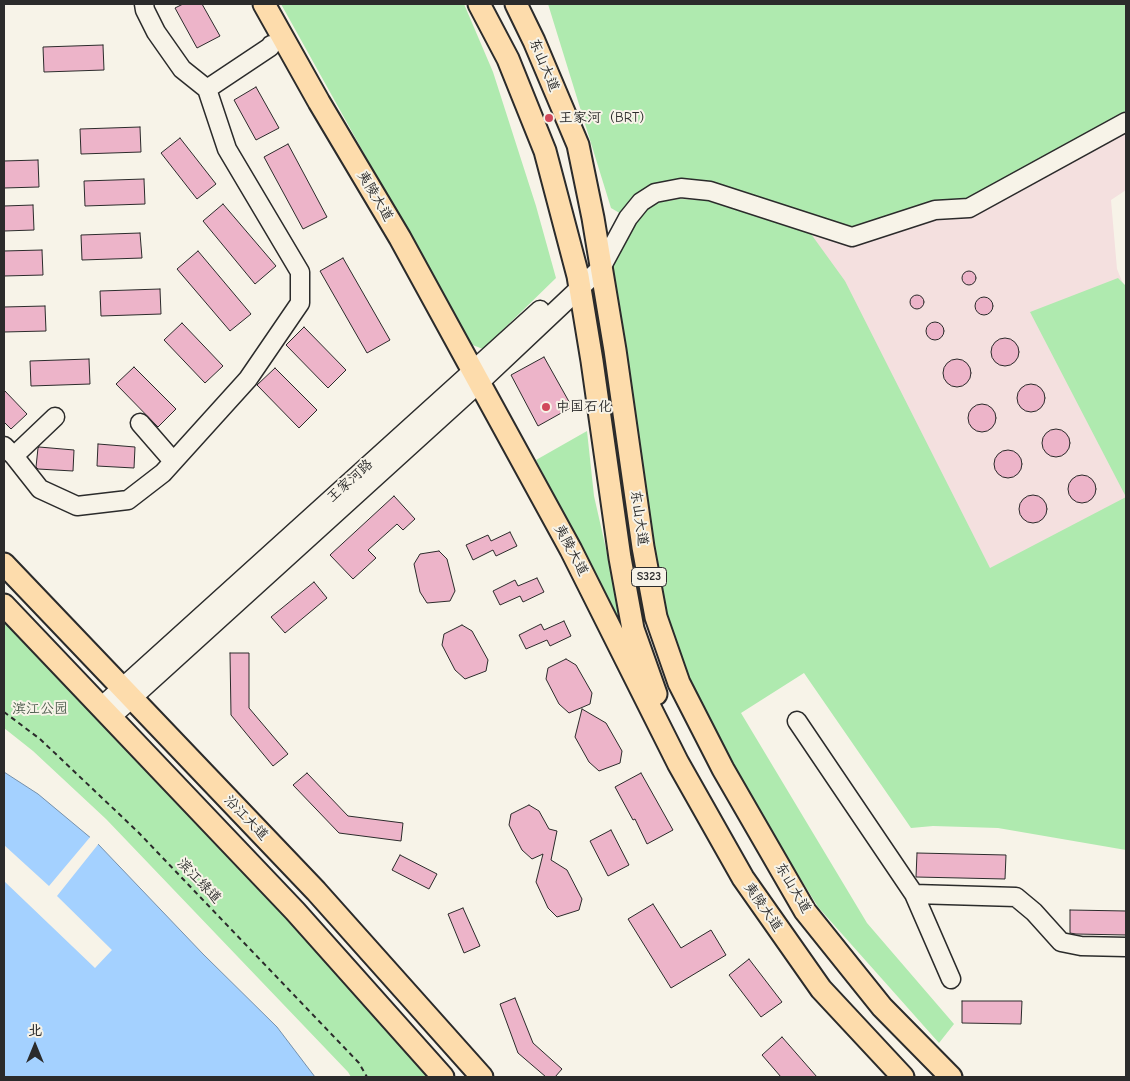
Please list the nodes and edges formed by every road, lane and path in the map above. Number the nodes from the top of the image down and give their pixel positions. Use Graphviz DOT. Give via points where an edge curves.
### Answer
graph roads {
  1 [pos="144,4"];
  2 [pos="248,4"];
  3 [pos="264,4"];
  4 [pos="480,4"];
  5 [pos="516,4"];
  6 [pos="271,45"];
  7 [pos="207,89"];
  8 [pos="1126,122"];
  9 [pos="600,262"];
  10 [pos="579,282"];
  11 [pos="471,382"];
  12 [pos="54,417"];
  13 [pos="140,424"];
  14 [pos="9,451"];
  15 [pos="174,462"];
  16 [pos="4,564"];
  17 [pos="4,605"];
  18 [pos="126,693"];
  19 [pos="4,712"];
  20 [pos="106,712"];
  21 [pos="796,721"];
  22 [pos="914,894"];
  23 [pos="1126,947"];
  24 [pos="951,979"];
  25 [pos="367,1077"];
  26 [pos="444,1077"];
  27 [pos="482,1077"];
  28 [pos="884,1077"];
  29 [pos="904,1077"];
  30 [pos="913,1077"];
  31 [pos="951,1077"];
  1 -- 7 [label="street" via="156,32 182,69"];
  2 -- 6 [label="main road, 夷陵大道"];
  3 -- 11 [label="main road, 夷陵大道" via="400,238"];
  4 -- 10 [label="main road, 东山大道" via="508,59 545,150"];
  5 -- 9 [label="main road, 东山大道 / S323" via="578,145"];
  6 -- 7 [label="street"];
  6 -- 11 [label="main road, 夷陵大道"];
  7 -- 15 [label="street" via="227,149 300,272 300,303 248,380"];
  8 -- 9 [label="street, 王家河路" via="969,208 935,210 852,237 710,192 681,188 655,193 641,202 628,218"];
  9 -- 10 [label="street, 王家河路"];
  9 -- 31 [label="main road, 东山大道 / S323" via="656,617 679,683 723,769 805,911 882,1007"];
  10 -- 11 [label="street, 王家河路"];
  10 -- 30 [label="main road, 东山大道" via="633,629 657,697 701,785 784,927 861,1024"];
  11 -- 18 [label="street, 王家河路"];
  11 -- 28 [label="main road, 夷陵大道" via="665,770 731,886 810,998"];
  11 -- 29 [label="main road, 夷陵大道" via="571,550 678,763 743,878 821,989"];
  12 -- 14 [label="street"];
  13 -- 15 [label="street"];
  14 -- 15 [label="street" via="40,489 77,506 128,500"];
  16 -- 18 [label="main road, 沿江大道"];
  17 -- 20 [label="main road, 沿江大道"];
  18 -- 20 [label="street, 王家河路"];
  18 -- 27 [label="main road, 沿江大道" via="316,892"];
  19 -- 25 [label="path, 滨江绿道" via="40,739 138,832 359,1063"];
  20 -- 26 [label="main road, 沿江大道" via="295,911"];
  21 -- 22 [label="street"];
  22 -- 23 [label="street" via="1016,897 1061,942"];
  22 -- 24 [label="street"];
}
